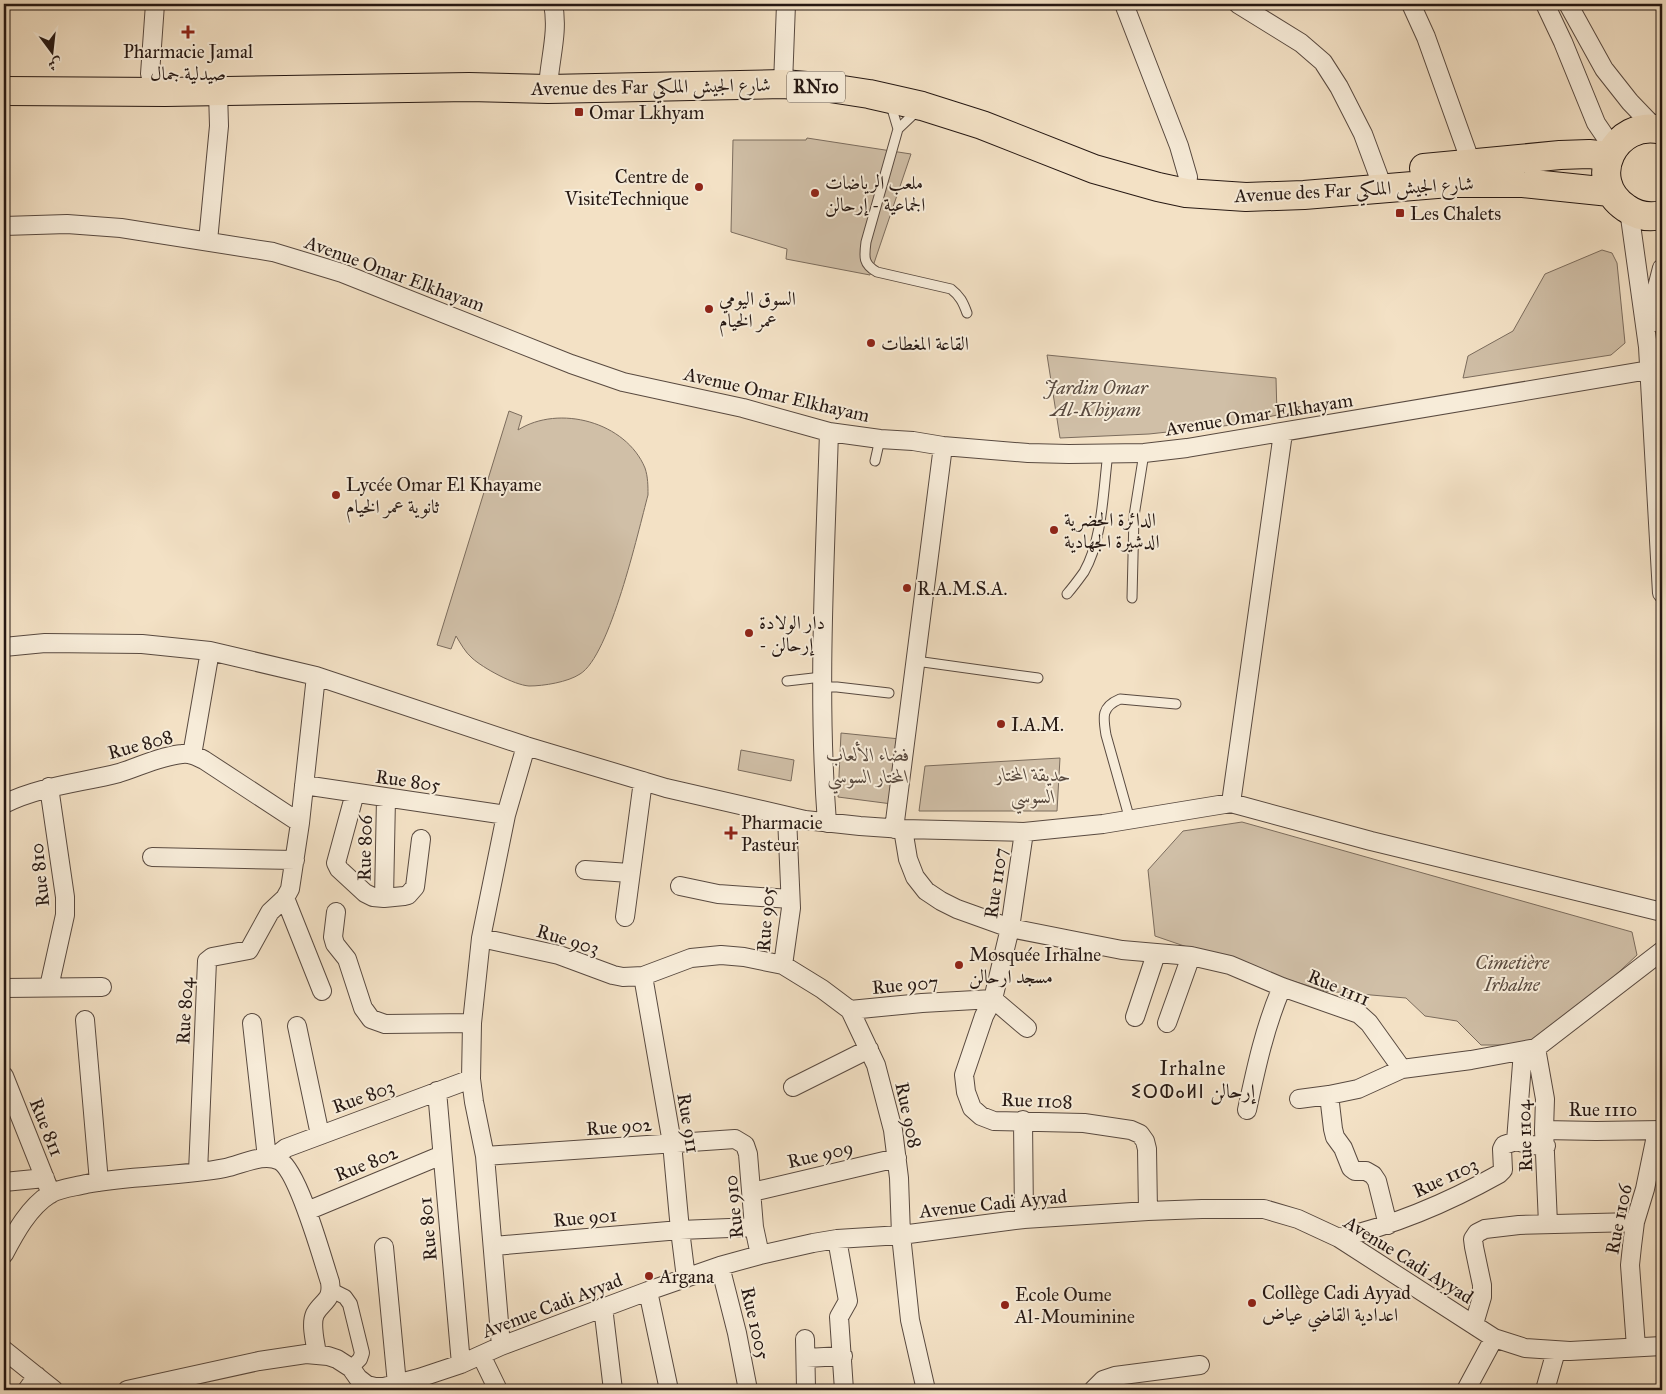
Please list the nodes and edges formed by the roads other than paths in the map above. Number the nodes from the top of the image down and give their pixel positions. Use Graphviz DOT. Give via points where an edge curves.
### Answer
graph roads {
  1 [pos="155,4"];
  2 [pos="553,4"];
  3 [pos="786,4"];
  4 [pos="1124,4"];
  5 [pos="1238,4"];
  6 [pos="1411,4"];
  7 [pos="1545,4"];
  8 [pos="1568,4"];
  9 [pos="150,74"];
  10 [pos="4,76"];
  11 [pos="784,78"];
  12 [pos="548,80"];
  13 [pos="4,91"];
  14 [pos="218,91"];
  15 [pos="889,99"];
  16 [pos="922,106"];
  17 [pos="898,129"];
  18 [pos="1659,129"];
  19 [pos="1611,152"];
  20 [pos="1472,163"];
  21 [pos="1381,180"];
  22 [pos="1187,185"];
  23 [pos="1620,201"];
  24 [pos="1662,215"];
  25 [pos="4,226"];
  26 [pos="208,241"];
  27 [pos="1662,268"];
  28 [pos="967,313"];
  29 [pos="1648,347"];
  30 [pos="1649,370"];
  31 [pos="828,432"];
  32 [pos="1283,433"];
  33 [pos="880,439"];
  34 [pos="943,446"];
  35 [pos="1108,453"];
  36 [pos="1144,453"];
  37 [pos="875,461"];
  38 [pos="1662,593"];
  39 [pos="1067,594"];
  40 [pos="1132,598"];
  41 [pos="4,647"];
  42 [pos="210,651"];
  43 [pos="916,661"];
  44 [pos="316,676"];
  45 [pos="1038,678"];
  46 [pos="786,681"];
  47 [pos="822,682"];
  48 [pos="889,693"];
  49 [pos="1176,704"];
  50 [pos="526,746"];
  51 [pos="192,754"];
  52 [pos="643,781"];
  53 [pos="304,785"];
  54 [pos="49,787"];
  55 [pos="355,793"];
  56 [pos="386,798"];
  57 [pos="1231,803"];
  58 [pos="4,804"];
  59 [pos="506,815"];
  60 [pos="787,817"];
  61 [pos="1130,820"];
  62 [pos="300,823"];
  63 [pos="827,823"];
  64 [pos="898,829"];
  65 [pos="1024,832"];
  66 [pos="421,839"];
  67 [pos="152,857"];
  68 [pos="295,860"];
  69 [pos="585,870"];
  70 [pos="630,873"];
  71 [pos="680,886"];
  72 [pos="285,898"];
  73 [pos="384,898"];
  74 [pos="790,899"];
  75 [pos="336,912"];
  76 [pos="1662,912"];
  77 [pos="624,917"];
  78 [pos="1010,928"];
  79 [pos="481,938"];
  80 [pos="1662,952"];
  81 [pos="1156,954"];
  82 [pos="1191,956"];
  83 [pos="783,965"];
  84 [pos="643,976"];
  85 [pos="49,987"];
  86 [pos="1282,987"];
  87 [pos="4,988"];
  88 [pos="102,988"];
  89 [pos="322,991"];
  90 [pos="993,999"];
  91 [pos="850,1010"];
  92 [pos="1136,1017"];
  93 [pos="84,1020"];
  94 [pos="252,1023"];
  95 [pos="472,1023"];
  96 [pos="1167,1023"];
  97 [pos="298,1026"];
  98 [pos="1027,1028"];
  99 [pos="868,1049"];
  100 [pos="1530,1050"];
  101 [pos="1402,1069"];
  102 [pos="4,1076"];
  103 [pos="471,1079"];
  104 [pos="793,1087"];
  105 [pos="437,1091"];
  106 [pos="1329,1095"];
  107 [pos="1299,1099"];
  108 [pos="1247,1110"];
  109 [pos="1023,1120"];
  110 [pos="1659,1130"];
  111 [pos="320,1135"];
  112 [pos="1545,1138"];
  113 [pos="1516,1141"];
  114 [pos="672,1144"];
  115 [pos="748,1154"];
  116 [pos="442,1155"];
  117 [pos="485,1156"];
  118 [pos="270,1158"];
  119 [pos="897,1158"];
  120 [pos="198,1172"];
  121 [pos="4,1182"];
  122 [pos="99,1182"];
  123 [pos="48,1186"];
  124 [pos="752,1192"];
  125 [pos="307,1211"];
  126 [pos="1148,1211"];
  127 [pos="1024,1219"];
  128 [pos="1635,1222"];
  129 [pos="1548,1224"];
  130 [pos="1388,1225"];
  131 [pos="754,1226"];
  132 [pos="680,1230"];
  133 [pos="901,1235"];
  134 [pos="1339,1238"];
  135 [pos="837,1239"];
  136 [pos="494,1246"];
  137 [pos="384,1247"];
  138 [pos="4,1254"];
  139 [pos="760,1255"];
  140 [pos="720,1266"];
  141 [pos="686,1278"];
  142 [pos="331,1290"];
  143 [pos="648,1291"];
  144 [pos="603,1307"];
  145 [pos="1474,1324"];
  146 [pos="1494,1338"];
  147 [pos="805,1339"];
  148 [pos="501,1346"];
  149 [pos="1662,1346"];
  150 [pos="1636,1347"];
  151 [pos="4,1350"];
  152 [pos="1556,1351"];
  153 [pos="323,1355"];
  154 [pos="481,1355"];
  155 [pos="843,1356"];
  156 [pos="806,1358"];
  157 [pos="461,1364"];
  158 [pos="1200,1365"];
  159 [pos="351,1368"];
  160 [pos="32,1383"];
  161 [pos="397,1384"];
  162 [pos="806,1388"];
  163 [pos="54,1390"];
  164 [pos="128,1390"];
  165 [pos="498,1390"];
  166 [pos="613,1390"];
  167 [pos="670,1390"];
  168 [pos="748,1390"];
  169 [pos="844,1390"];
  170 [pos="926,1390"];
  171 [pos="1093,1390"];
  172 [pos="1466,1390"];
  173 [pos="1545,1390"];
  1 -- 9 [label="street"];
  2 -- 12 [label="street" via="554,32"];
  3 -- 11 [label="street"];
  4 -- 22 [label="street" via="1179,146"];
  5 -- 21 [label="street" via="1301,43 1323,62 1359,126"];
  6 -- 20 [label="street" via="1426,36"];
  7 -- 19 [label="street"];
  8 -- 18 [label="street" via="1604,69 1630,102"];
  9 -- 10 [label="main road, Avenue des Far شارع الجيش الملكي / RN10"];
  9 -- 12 [label="main road, Avenue des Far شارع الجيش الملكي / RN10"];
  11 -- 12 [label="main road, Avenue des Far شارع الجيش الملكي / RN10"];
  11 -- 15 [label="main road, Avenue des Far شارع الجيش الملكي / RN10"];
  11 -- 22 [label="main road, Avenue des Far شارع الجيش الملكي / RN10" via="860,76 902,84"];
  12 -- 14 [label="main road, Avenue des Far شارع الجيش الملكي / RN10" via="469,87"];
  13 -- 14 [label="main road, Avenue des Far شارع الجيش الملكي / RN10"];
  14 -- 26 [label="street" via="219,126"];
  15 -- 16 [label="main road, Avenue des Far شارع الجيش الملكي / RN10"];
  15 -- 17 [label="lane"];
  16 -- 17 [label="lane"];
  16 -- 22 [label="main road, Avenue des Far شارع الجيش الملكي / RN10" via="982,124 1094,169 1158,187"];
  17 -- 28 [label="lane" via="866,242 866,262 877,272 951,290 964,302"];
  18 -- 19 [label="main road" via="1639,129 1624,136"];
  19 -- 20 [label="main road, Avenue des Far شارع الجيش الملكي / RN10"];
  19 -- 23 [label="main road" via="1606,174"];
  20 -- 21 [label="main road, Avenue des Far شارع الجيش الملكي / RN10"];
  21 -- 22 [label="main road, Avenue des Far شارع الجيش الملكي / RN10" via="1304,195 1246,197"];
  21 -- 23 [label="main road, Avenue des Far شارع الجيش الملكي / RN10" via="1523,183"];
  23 -- 24 [label="main road, RN10" via="1634,214"];
  23 -- 29 [label="street"];
  25 -- 26 [label="street, Avenue Omar Elkhayam" via="67,224"];
  26 -- 31 [label="street, Avenue Omar Elkhayam" via="273,252 342,273 623,382 743,408"];
  27 -- 29 [label="street" via="1651,311"];
  29 -- 30 [label="street"];
  30 -- 32 [label="street, Avenue Omar Elkhayam"];
  30 -- 38 [label="street"];
  31 -- 33 [label="street, Avenue Omar Elkhayam"];
  31 -- 47 [label="street"];
  32 -- 36 [label="street, Avenue Omar Elkhayam"];
  32 -- 57 [label="street"];
  33 -- 34 [label="street, Avenue Omar Elkhayam"];
  33 -- 37 [label="lane"];
  34 -- 35 [label="street, Avenue Omar Elkhayam" via="1028,453"];
  34 -- 43 [label="street, Rue 1111"];
  35 -- 36 [label="street, Avenue Omar Elkhayam"];
  35 -- 39 [label="lane" via="1093,551 1084,572"];
  36 -- 40 [label="lane" via="1134,516"];
  41 -- 42 [label="street" via="45,643 142,644"];
  42 -- 44 [label="street"];
  42 -- 51 [label="street"];
  43 -- 45 [label="lane"];
  43 -- 64 [label="street, Rue 1111"];
  44 -- 50 [label="street"];
  44 -- 53 [label="street, Rue 804"];
  46 -- 47 [label="lane"];
  47 -- 48 [label="lane" via="837,687"];
  47 -- 63 [label="street"];
  49 -- 61 [label="lane" via="1120,700 1106,709 1106,735"];
  50 -- 52 [label="street"];
  50 -- 59 [label="street"];
  51 -- 54 [label="street, Rue 808" via="172,756 117,773"];
  51 -- 62 [label="street, Rue 808"];
  52 -- 60 [label="street"];
  52 -- 70 [label="street"];
  53 -- 55 [label="street, Rue 805"];
  53 -- 62 [label="street, Rue 804"];
  54 -- 58 [label="street, Rue 808"];
  54 -- 85 [label="street, Rue 810" via="66,897 65,916"];
  55 -- 56 [label="street, Rue 805"];
  55 -- 73 [label="street, Rue 806" via="336,866 369,896"];
  56 -- 59 [label="street, Rue 805"];
  56 -- 73 [label="street, Rue 806"];
  57 -- 61 [label="street"];
  57 -- 76 [label="street" via="1370,841"];
  59 -- 79 [label="street"];
  60 -- 63 [label="street"];
  60 -- 74 [label="street, Rue 905"];
  61 -- 65 [label="street"];
  62 -- 68 [label="street, Rue 804"];
  63 -- 64 [label="street"];
  64 -- 65 [label="street"];
  64 -- 78 [label="street, Rue 1111" via="914,877 926,891 957,909"];
  65 -- 78 [label="street, Rue 1107"];
  66 -- 73 [label="street, Rue 806" via="415,887 408,895"];
  67 -- 68 [label="street"];
  68 -- 72 [label="street, Rue 804" via="290,889"];
  69 -- 70 [label="street"];
  70 -- 77 [label="street"];
  71 -- 74 [label="street" via="718,894"];
  72 -- 89 [label="street"];
  72 -- 120 [label="street, Rue 804" via="270,912 249,950 212,957 207,961"];
  74 -- 83 [label="street, Rue 905" via="792,908"];
  75 -- 95 [label="street" via="335,944 347,959 363,1008 371,1020 385,1024"];
  78 -- 81 [label="street, Rue 1111"];
  78 -- 90 [label="street, Rue 1107"];
  79 -- 84 [label="street, Rue 903" via="559,955 613,975"];
  79 -- 95 [label="street"];
  80 -- 100 [label="street"];
  81 -- 82 [label="street, Rue 1111"];
  81 -- 92 [label="street"];
  82 -- 86 [label="street, Rue 1111" via="1230,965"];
  82 -- 96 [label="street"];
  83 -- 84 [label="street" via="721,955 692,958"];
  83 -- 91 [label="street"];
  84 -- 114 [label="street, Rue 911"];
  85 -- 87 [label="street"];
  85 -- 88 [label="street"];
  86 -- 101 [label="street, Rue 1111" via="1359,1014"];
  86 -- 108 [label="street" via="1265,1033"];
  90 -- 91 [label="street, Rue 907"];
  90 -- 98 [label="street"];
  90 -- 109 [label="street, Rue 1108" via="964,1075 966,1092 972,1108 981,1116 994,1120"];
  91 -- 99 [label="street, Rue 908"];
  93 -- 122 [label="street"];
  94 -- 118 [label="street"];
  95 -- 103 [label="street"];
  97 -- 111 [label="street"];
  99 -- 104 [label="street"];
  99 -- 119 [label="street, Rue 908" via="886,1099"];
  100 -- 101 [label="street"];
  100 -- 112 [label="street, Rue 1104" via="1545,1098"];
  100 -- 113 [label="street"];
  101 -- 106 [label="street" via="1358,1089"];
  102 -- 123 [label="street, Rue 811"];
  103 -- 105 [label="street, Rue 803"];
  103 -- 117 [label="street"];
  105 -- 111 [label="street, Rue 803"];
  105 -- 116 [label="street, Rue 801"];
  106 -- 107 [label="street"];
  106 -- 130 [label="street" via="1335,1137 1351,1168 1373,1175 1377,1181"];
  109 -- 126 [label="street, Rue 1108" via="1084,1122 1140,1134 1147,1149"];
  109 -- 127 [label="street"];
  110 -- 112 [label="street, Rue 1110" via="1596,1131"];
  110 -- 128 [label="street, Rue 1106"];
  111 -- 118 [label="street, Rue 803"];
  112 -- 113 [label="street, Rue 1110" via="1532,1145"];
  112 -- 129 [label="street, Rue 1104"];
  113 -- 130 [label="street, Rue 1103" via="1504,1145 1503,1170 1499,1174"];
  114 -- 115 [label="street, Rue 902" via="735,1139 745,1145"];
  114 -- 117 [label="street, Rue 902"];
  114 -- 132 [label="street, Rue 911"];
  115 -- 124 [label="street, Rue 910"];
  116 -- 125 [label="street, Rue 802"];
  116 -- 157 [label="street, Rue 801"];
  117 -- 136 [label="street"];
  118 -- 120 [label="street, Rue 803"];
  118 -- 125 [label="street" via="287,1168"];
  119 -- 124 [label="street, Rue 909"];
  119 -- 133 [label="street, Rue 908"];
  120 -- 122 [label="street, Rue 803"];
  121 -- 123 [label="street"];
  122 -- 123 [label="street, Rue 803" via="64,1189"];
  123 -- 138 [label="street" via="43,1200 27,1216"];
  124 -- 131 [label="street, Rue 910"];
  125 -- 142 [label="street"];
  126 -- 127 [label="street, Avenue Cadi Ayyad"];
  126 -- 134 [label="street, Avenue Cadi Ayyad" via="1264,1209 1298,1219"];
  127 -- 133 [label="street, Avenue Cadi Ayyad"];
  128 -- 129 [label="street"];
  128 -- 150 [label="street, Rue 1106" via="1630,1265"];
  129 -- 145 [label="street" via="1485,1230 1474,1236 1482,1285"];
  130 -- 134 [label="street, Rue 1103"];
  131 -- 132 [label="street, Rue 901"];
  131 -- 139 [label="street, Rue 910"];
  132 -- 136 [label="street, Rue 901"];
  132 -- 141 [label="street, Rue 911"];
  133 -- 135 [label="street, Avenue Cadi Ayyad"];
  133 -- 170 [label="street, Rue 908" via="910,1320"];
  134 -- 145 [label="street, Avenue Cadi Ayyad"];
  135 -- 139 [label="street, Avenue Cadi Ayyad"];
  135 -- 155 [label="street" via="848,1296 839,1317"];
  136 -- 148 [label="street"];
  137 -- 161 [label="street"];
  139 -- 140 [label="street, Avenue Cadi Ayyad"];
  140 -- 141 [label="street, Avenue Cadi Ayyad"];
  140 -- 168 [label="street, Rue 1005" via="738,1333"];
  141 -- 143 [label="street, Avenue Cadi Ayyad"];
  142 -- 153 [label="street" via="315,1315 314,1329"];
  142 -- 159 [label="street" via="348,1300 354,1314 362,1353"];
  143 -- 144 [label="street, Avenue Cadi Ayyad"];
  143 -- 167 [label="street"];
  144 -- 148 [label="street, Avenue Cadi Ayyad"];
  144 -- 166 [label="street"];
  145 -- 146 [label="street, Avenue Cadi Ayyad"];
  146 -- 152 [label="street, Avenue Cadi Ayyad" via="1525,1348"];
  146 -- 172 [label="street"];
  147 -- 156 [label="street"];
  148 -- 154 [label="street, Avenue Cadi Ayyad"];
  149 -- 150 [label="street, Avenue Cadi Ayyad"];
  150 -- 152 [label="street, Avenue Cadi Ayyad"];
  151 -- 160 [label="street"];
  152 -- 173 [label="street"];
  153 -- 159 [label="street, Avenue Cadi Ayyad" via="345,1362"];
  153 -- 164 [label="street" via="295,1355 259,1361"];
  154 -- 157 [label="street, Avenue Cadi Ayyad"];
  154 -- 165 [label="street"];
  155 -- 156 [label="street"];
  155 -- 169 [label="street"];
  156 -- 162 [label="street"];
  157 -- 161 [label="street, Avenue Cadi Ayyad"];
  158 -- 171 [label="street" via="1115,1376 1103,1380"];
  159 -- 161 [label="street, Avenue Cadi Ayyad" via="367,1385"];
  160 -- 163 [label="street"];
}
